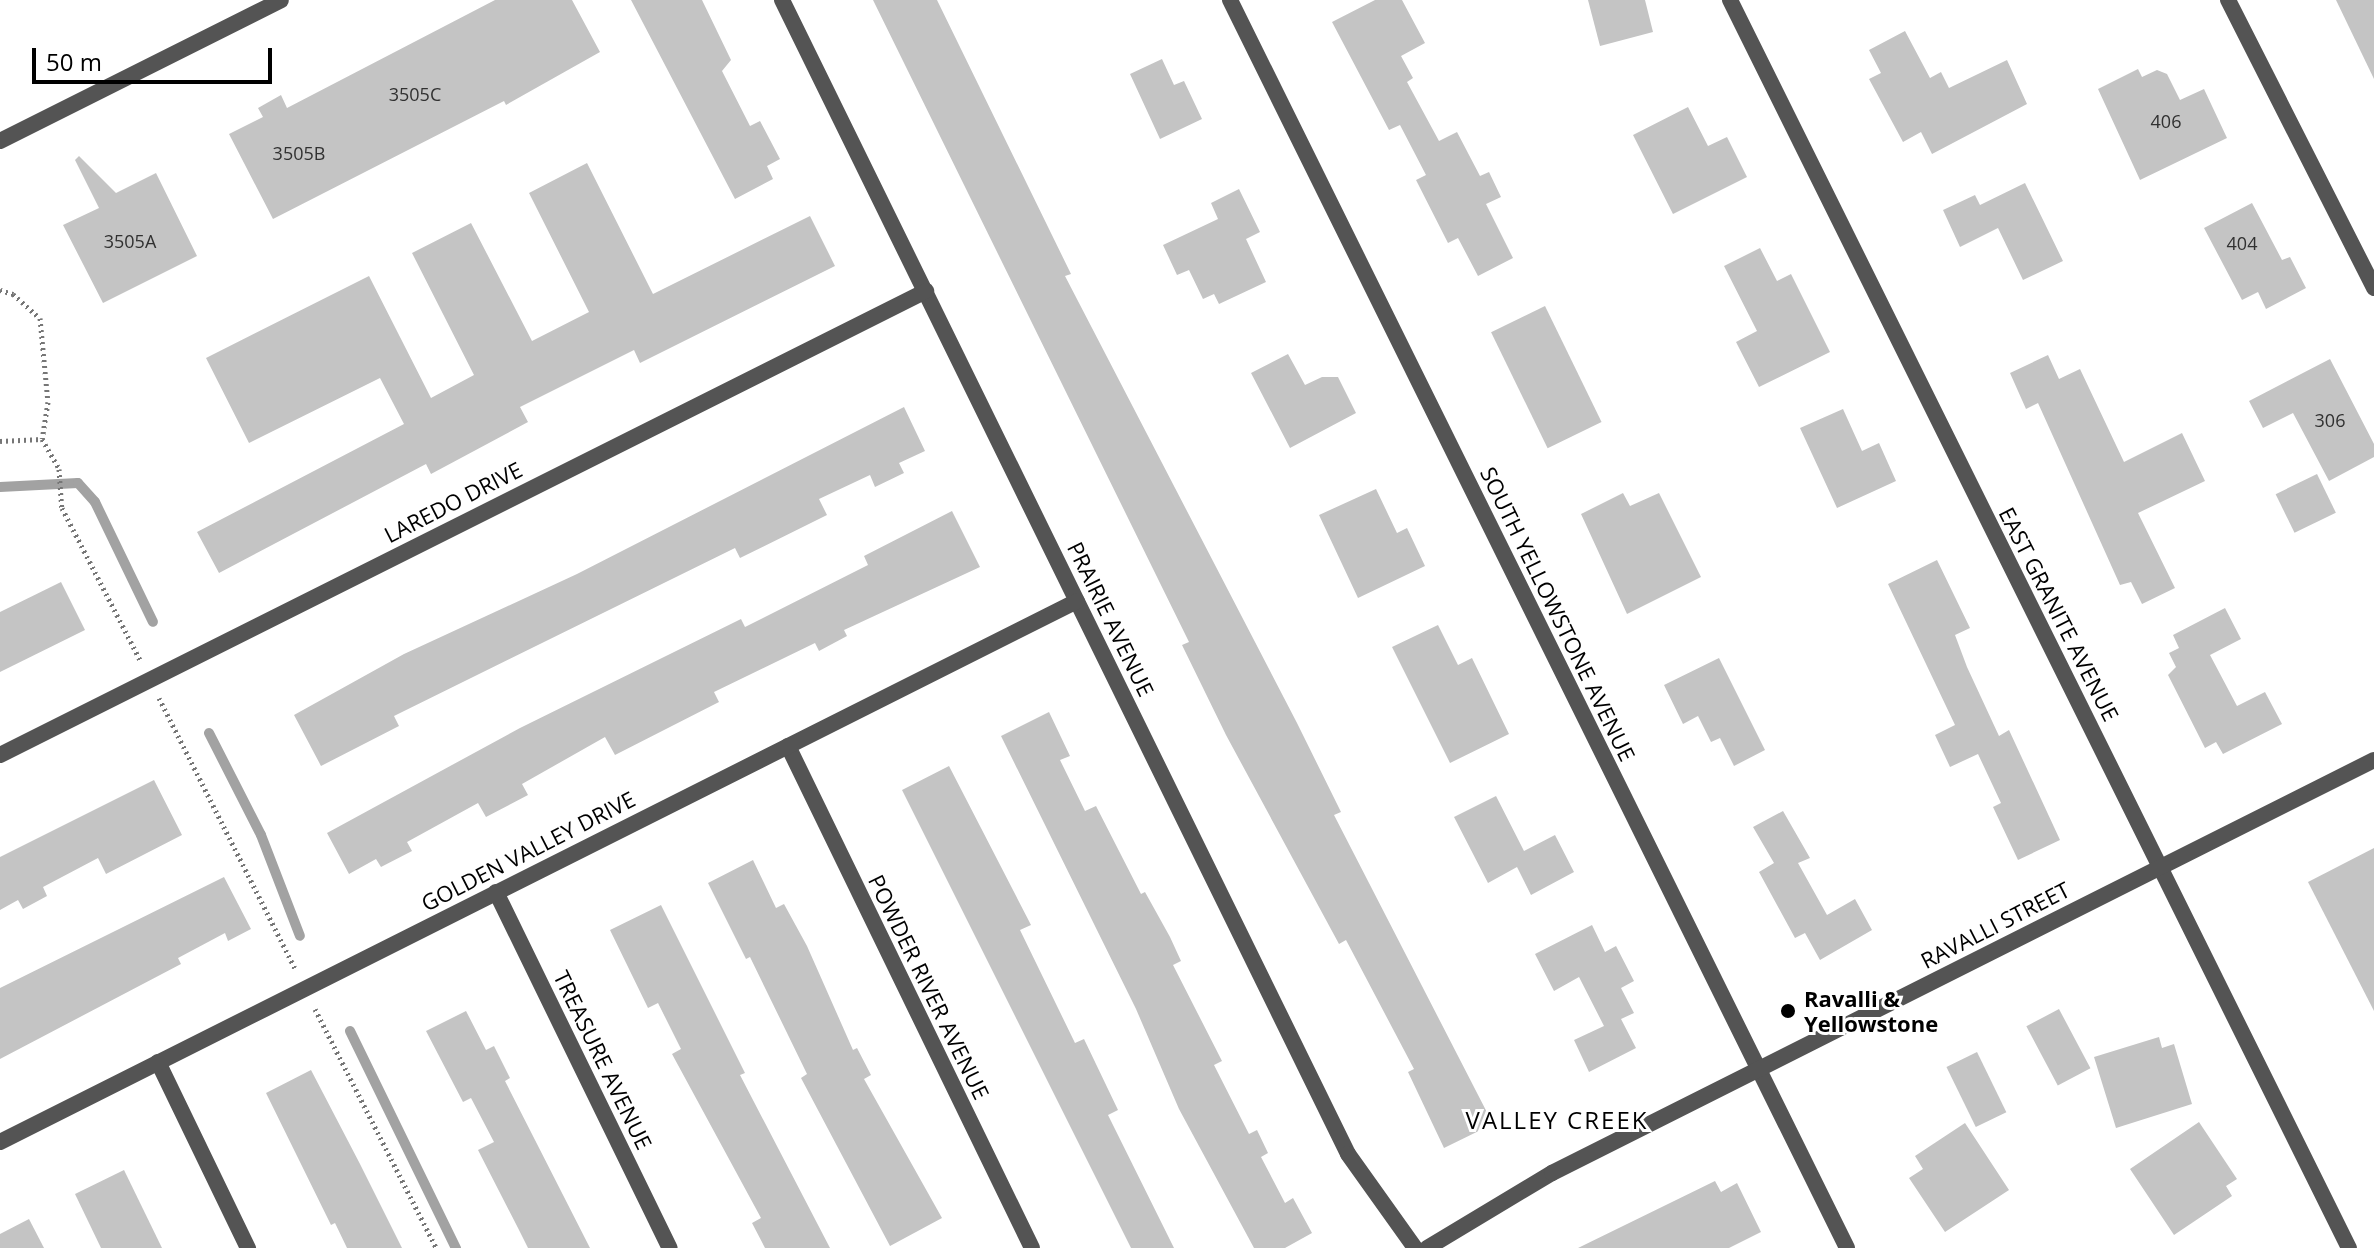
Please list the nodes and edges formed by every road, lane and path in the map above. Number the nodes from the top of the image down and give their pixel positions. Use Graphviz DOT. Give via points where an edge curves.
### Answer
graph roads {
  1 [pos="281,0"];
  2 [pos="782,0"];
  3 [pos="1230,0"];
  4 [pos="1730,0"];
  5 [pos="2228,0"];
  6 [pos="0,141"];
  7 [pos="2374,288"];
  8 [pos="0,290"];
  9 [pos="926,291"];
  10 [pos="42,439"];
  11 [pos="0,441"];
  12 [pos="1077,601"];
  13 [pos="149,678"];
  14 [pos="788,746"];
  15 [pos="0,755"];
  16 [pos="2374,760"];
  17 [pos="2161,865"];
  18 [pos="496,892"];
  19 [pos="305,988"];
  20 [pos="158,1062"];
  21 [pos="1760,1071"];
  22 [pos="0,1142"];
  23 [pos="248,1248"];
  24 [pos="436,1248"];
  25 [pos="670,1248"];
  26 [pos="1032,1248"];
  27 [pos="1415,1248"];
  28 [pos="1427,1248"];
  29 [pos="1847,1248"];
  30 [pos="2349,1248"];
  1 -- 6 [label="street"];
  2 -- 9 [label="street, PRAIRIE AVENUE"];
  3 -- 21 [label="street, SOUTH YELLOWSTONE AVENUE"];
  4 -- 17 [label="street, EAST GRANITE AVENUE"];
  5 -- 7 [label="street"];
  8 -- 10 [label="path" via="13,294 40,318 48,402"];
  9 -- 12 [label="street, PRAIRIE AVENUE"];
  9 -- 13 [label="street, LAREDO DRIVE"];
  10 -- 11 [label="path"];
  10 -- 13 [label="path" via="59,469 62,508"];
  12 -- 14 [label="street, GOLDEN VALLEY DRIVE"];
  12 -- 27 [label="street, PRAIRIE AVENUE" via="1348,1154"];
  13 -- 15 [label="street, LAREDO DRIVE"];
  13 -- 19 [label="path"];
  14 -- 18 [label="street, GOLDEN VALLEY DRIVE"];
  14 -- 26 [label="street, POWDER RIVER AVENUE"];
  16 -- 17 [label="street, RAVALLI STREET"];
  17 -- 21 [label="street, RAVALLI STREET"];
  17 -- 30 [label="street, EAST GRANITE AVENUE"];
  18 -- 19 [label="street, GOLDEN VALLEY DRIVE"];
  18 -- 25 [label="street, TREASURE AVENUE"];
  19 -- 20 [label="street, GOLDEN VALLEY DRIVE"];
  19 -- 24 [label="path"];
  20 -- 22 [label="street, GOLDEN VALLEY DRIVE"];
  20 -- 23 [label="street"];
  21 -- 28 [label="street, RAVALLI STREET" via="1552,1173"];
  21 -- 29 [label="street, SOUTH YELLOWSTONE AVENUE"];
}
